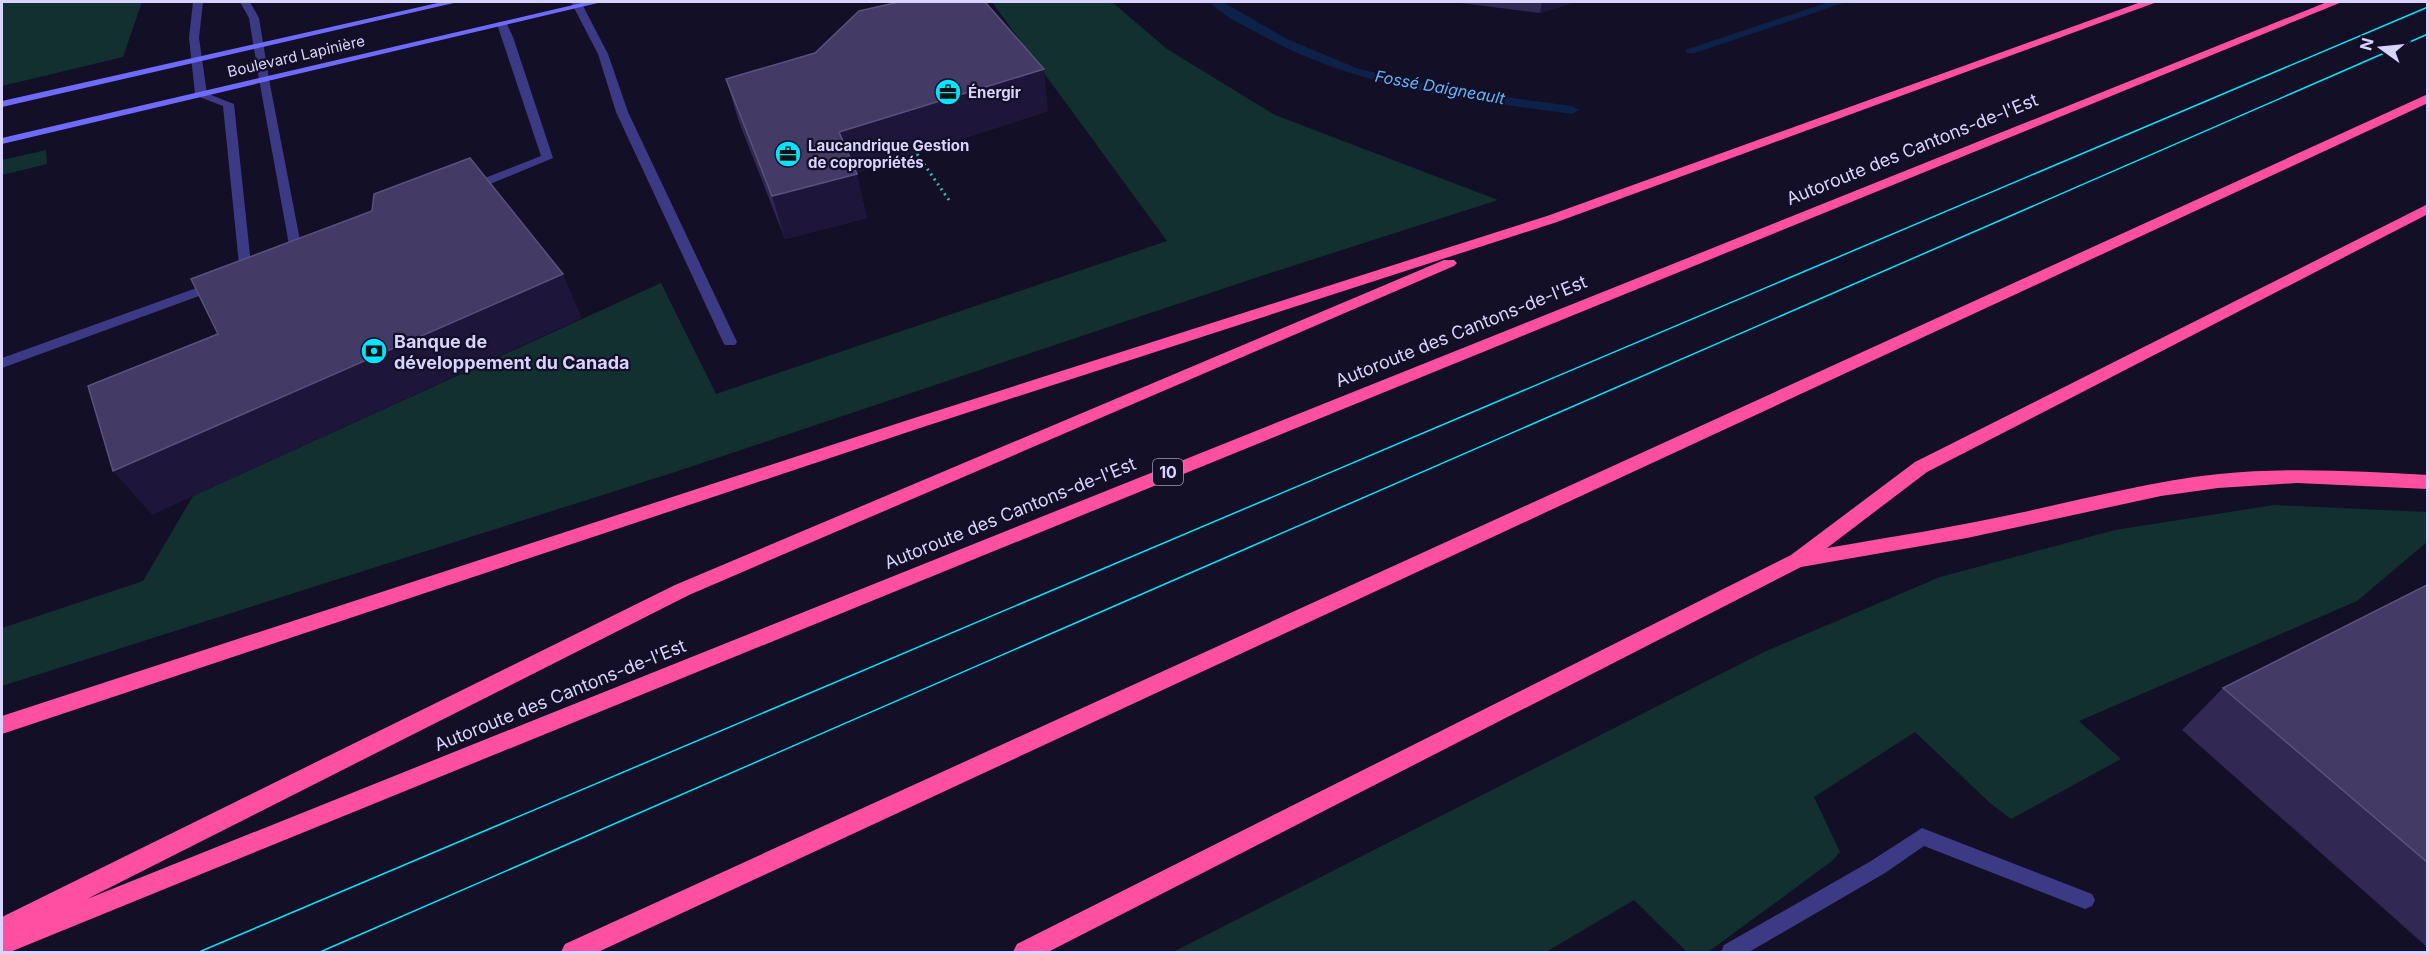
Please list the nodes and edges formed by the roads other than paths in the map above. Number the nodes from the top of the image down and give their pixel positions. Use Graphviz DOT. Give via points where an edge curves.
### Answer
graph roads {
  1 [pos="198,2"];
  2 [pos="244,2"];
  3 [pos="453,2"];
  4 [pos="597,2"];
  5 [pos="2151,2"];
  6 [pos="2336,2"];
  7 [pos="577,4"];
  8 [pos="502,24"];
  9 [pos="260,45"];
  10 [pos="196,59"];
  11 [pos="264,79"];
  12 [pos="201,94"];
  13 [pos="2427,98"];
  14 [pos="2,104"];
  15 [pos="2,141"];
  16 [pos="460,192"];
  17 [pos="2427,208"];
  18 [pos="1552,219"];
  19 [pos="297,256"];
  20 [pos="730,342"];
  21 [pos="2,363"];
  22 [pos="2427,482"];
  23 [pos="1798,560"];
  24 [pos="2,725"];
  25 [pos="2085,900"];
  26 [pos="2,929"];
  27 [pos="2,944"];
  28 [pos="573,952"];
  29 [pos="1025,952"];
  30 [pos="1731,952"];
  1 -- 10 [label="street" via="194,22"];
  2 -- 9 [label="street" via="254,18"];
  3 -- 9 [label="main road, Boulevard Lapinière"];
  4 -- 7 [label="main road, Boulevard Lapinière"];
  5 -- 18 [label="highway"];
  6 -- 27 [label="highway, Autoroute des Cantons-de-l'Est / 10"];
  7 -- 8 [label="main road, Boulevard Lapinière"];
  7 -- 20 [label="street" via="603,54 622,112"];
  8 -- 11 [label="main road, Boulevard Lapinière"];
  8 -- 16 [label="street" via="547,158"];
  9 -- 10 [label="main road, Boulevard Lapinière"];
  9 -- 11 [label="street"];
  10 -- 12 [label="street"];
  10 -- 14 [label="main road, Boulevard Lapinière"];
  11 -- 12 [label="main road, Boulevard Lapinière"];
  11 -- 19 [label="street"];
  12 -- 15 [label="main road, Boulevard Lapinière"];
  12 -- 21 [label="street" via="228,104 241,276"];
  13 -- 28 [label="highway"];
  17 -- 23 [label="highway" via="1921,467"];
  18 -- 24 [label="highway" via="914,424"];
  18 -- 26 [label="highway" via="682,590"];
  22 -- 23 [label="highway" via="2325,477 2218,481"];
  23 -- 29 [label="highway"];
  25 -- 30 [label="street" via="1922,837 1878,867"];
}
